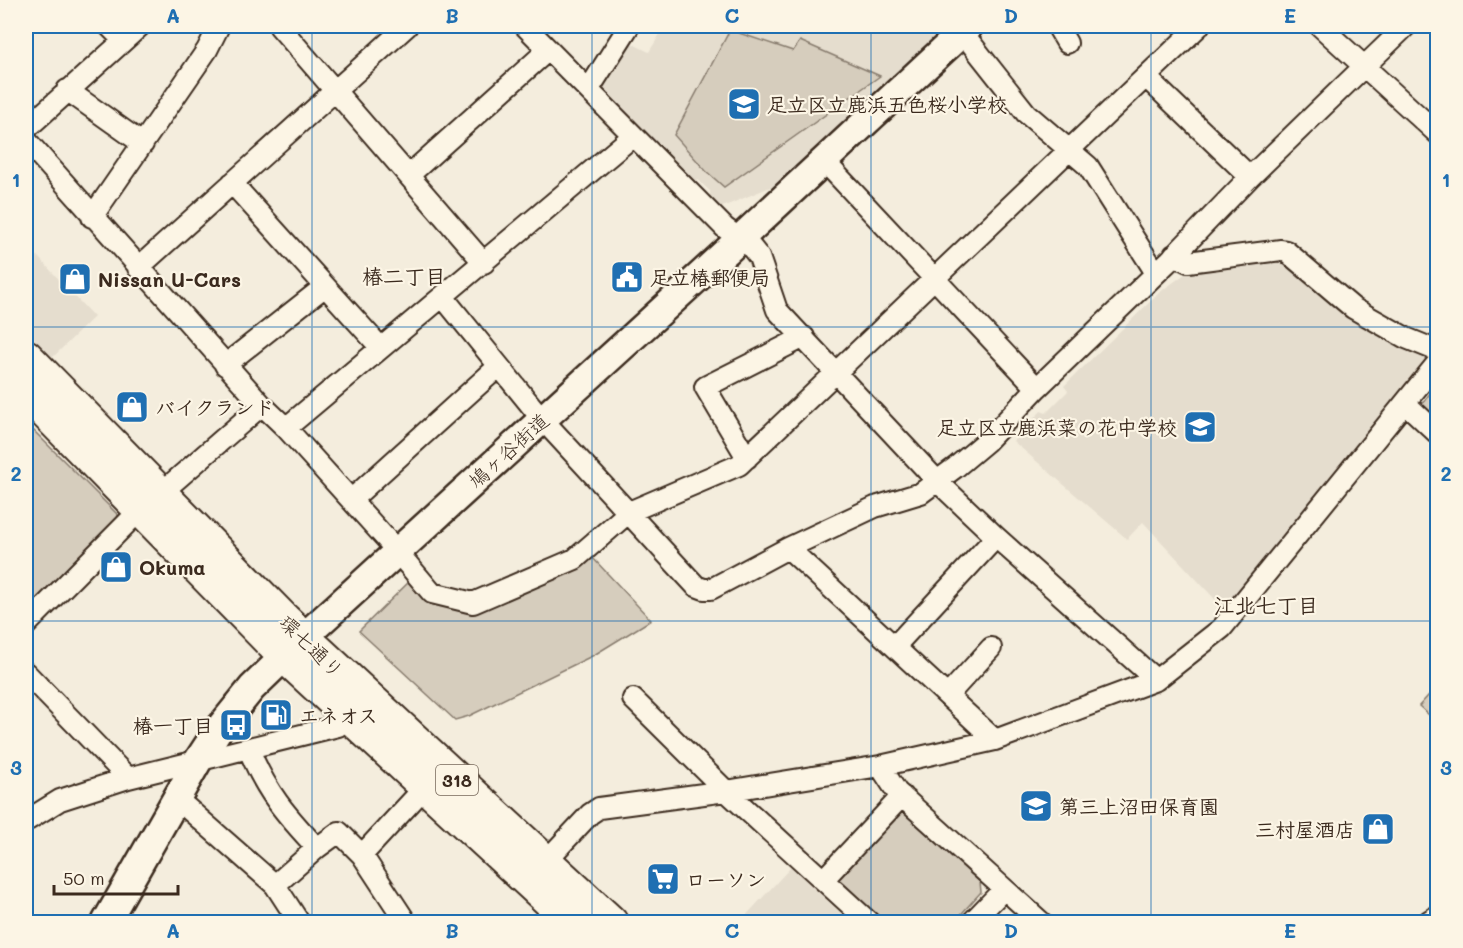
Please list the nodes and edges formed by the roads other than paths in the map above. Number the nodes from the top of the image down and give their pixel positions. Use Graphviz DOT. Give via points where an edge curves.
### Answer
graph roads {
  1 [pos="109,26"];
  2 [pos="140,26"];
  3 [pos="219,26"];
  4 [pos="279,26"];
  5 [pos="407,26"];
  6 [pos="525,26"];
  7 [pos="630,26"];
  8 [pos="1058,26"];
  9 [pos="1199,26"];
  10 [pos="1320,26"];
  11 [pos="1406,26"];
  12 [pos="961,28"];
  13 [pos="123,40"];
  14 [pos="1067,43"];
  15 [pos="548,50"];
  16 [pos="1365,67"];
  17 [pos="1146,77"];
  18 [pos="588,89"];
  19 [pos="68,90"];
  20 [pos="337,91"];
  21 [pos="26,129"];
  22 [pos="1437,134"];
  23 [pos="633,136"];
  24 [pos="26,140"];
  25 [pos="142,144"];
  26 [pos="1068,149"];
  27 [pos="824,161"];
  28 [pos="409,175"];
  29 [pos="1250,177"];
  30 [pos="232,183"];
  31 [pos="92,217"];
  32 [pos="741,238"];
  33 [pos="1174,255"];
  34 [pos="484,263"];
  35 [pos="138,268"];
  36 [pos="1156,273"];
  37 [pos="934,279"];
  38 [pos="324,287"];
  39 [pos="443,297"];
  40 [pos="804,337"];
  41 [pos="381,348"];
  42 [pos="1437,351"];
  43 [pos="26,356"];
  44 [pos="1437,362"];
  45 [pos="225,365"];
  46 [pos="499,366"];
  47 [pos="836,372"];
  48 [pos="1037,388"];
  49 [pos="26,393"];
  50 [pos="1405,403"];
  51 [pos="262,405"];
  52 [pos="542,418"];
  53 [pos="286,428"];
  54 [pos="1437,434"];
  55 [pos="747,458"];
  56 [pos="938,482"];
  57 [pos="351,500"];
  58 [pos="150,502"];
  59 [pos="629,512"];
  60 [pos="996,537"];
  61 [pos="788,548"];
  62 [pos="397,551"];
  63 [pos="26,625"];
  64 [pos="895,646"];
  65 [pos="294,647"];
  66 [pos="991,648"];
  67 [pos="26,673"];
  68 [pos="1156,680"];
  69 [pos="948,695"];
  70 [pos="633,699"];
  71 [pos="349,716"];
  72 [pos="995,740"];
  73 [pos="249,749"];
  74 [pos="199,759"];
  75 [pos="880,766"];
  76 [pos="128,778"];
  77 [pos="425,787"];
  78 [pos="726,791"];
  79 [pos="902,796"];
  80 [pos="177,799"];
  81 [pos="26,821"];
  82 [pos="317,848"];
  83 [pos="362,855"];
  84 [pos="545,862"];
  85 [pos="823,880"];
  86 [pos="275,885"];
  87 [pos="1004,889"];
  88 [pos="1437,918"];
  89 [pos="106,922"];
  90 [pos="299,922"];
  91 [pos="406,922"];
  92 [pos="572,922"];
  93 [pos="611,922"];
  94 [pos="869,922"];
  95 [pos="972,922"];
  96 [pos="1041,922"];
  97 [pos="1431,922"];
  1 -- 13 [label="street"];
  2 -- 13 [label="street"];
  3 -- 25 [label="street" via="207,50"];
  4 -- 20 [label="street"];
  5 -- 20 [label="street"];
  6 -- 15 [label="street"];
  7 -- 18 [label="street"];
  8 -- 14 [label="street"];
  9 -- 17 [label="street"];
  10 -- 16 [label="street"];
  11 -- 16 [label="street"];
  12 -- 26 [label="street" via="1026,113"];
  12 -- 27 [label="main road, 鳩ヶ谷街道"];
  13 -- 19 [label="street"];
  15 -- 18 [label="street"];
  15 -- 28 [label="street"];
  16 -- 22 [label="street"];
  16 -- 29 [label="street"];
  17 -- 26 [label="street"];
  17 -- 29 [label="street"];
  18 -- 23 [label="street"];
  19 -- 21 [label="street"];
  19 -- 25 [label="street"];
  20 -- 28 [label="street"];
  20 -- 30 [label="street"];
  23 -- 32 [label="street" via="725,228"];
  23 -- 34 [label="street"];
  24 -- 31 [label="street"];
  25 -- 31 [label="street"];
  26 -- 36 [label="street" via="1088,166"];
  26 -- 37 [label="street"];
  27 -- 32 [label="main road, 鳩ヶ谷街道"];
  27 -- 37 [label="street"];
  28 -- 34 [label="street"];
  29 -- 33 [label="street"];
  30 -- 35 [label="street"];
  30 -- 38 [label="street"];
  31 -- 35 [label="street"];
  32 -- 40 [label="street" via="759,257 777,310"];
  32 -- 52 [label="main road, 鳩ヶ谷街道"];
  33 -- 36 [label="street"];
  33 -- 42 [label="street" via="1188,262 1286,251 1353,308"];
  34 -- 39 [label="street"];
  35 -- 45 [label="street"];
  36 -- 48 [label="street"];
  37 -- 47 [label="street"];
  37 -- 48 [label="street"];
  38 -- 41 [label="street"];
  38 -- 45 [label="street"];
  39 -- 41 [label="street"];
  39 -- 46 [label="street"];
  40 -- 47 [label="street"];
  40 -- 55 [label="street" via="705,387"];
  41 -- 53 [label="street"];
  43 -- 58 [label="main road, 環七通り / 318"];
  44 -- 50 [label="street"];
  45 -- 51 [label="street"];
  46 -- 52 [label="street"];
  46 -- 57 [label="street"];
  47 -- 55 [label="street"];
  47 -- 56 [label="street"];
  48 -- 56 [label="street" via="987,441"];
  49 -- 58 [label="main road, 環七通り / 318"];
  50 -- 54 [label="street"];
  50 -- 68 [label="street" via="1222,628"];
  51 -- 53 [label="street"];
  51 -- 58 [label="street"];
  52 -- 59 [label="street"];
  52 -- 62 [label="main road, 鳩ヶ谷街道"];
  53 -- 57 [label="street"];
  55 -- 59 [label="street" via="739,465"];
  56 -- 60 [label="street"];
  56 -- 61 [label="street" via="921,493 875,507"];
  57 -- 62 [label="street"];
  58 -- 63 [label="street"];
  58 -- 65 [label="main road, 環七通り / 318"];
  59 -- 61 [label="street" via="704,590"];
  59 -- 62 [label="street" via="574,559 473,603 432,593"];
  60 -- 64 [label="street"];
  60 -- 68 [label="street"];
  61 -- 64 [label="street"];
  62 -- 65 [label="main road, 鳩ヶ谷街道"];
  64 -- 69 [label="street"];
  65 -- 71 [label="main road, 環七通り / 318"];
  65 -- 74 [label="main road, 鳩ヶ谷街道" via="236,707"];
  65 -- 84 [label="main road, 環七通り / 318"];
  66 -- 69 [label="street"];
  67 -- 76 [label="street"];
  68 -- 72 [label="street"];
  69 -- 72 [label="street"];
  70 -- 78 [label="street"];
  71 -- 73 [label="street" via="338,726"];
  71 -- 77 [label="main road, 環七通り / 318"];
  72 -- 75 [label="street"];
  73 -- 74 [label="street"];
  73 -- 82 [label="street" via="257,771 283,812"];
  74 -- 76 [label="street"];
  74 -- 80 [label="main road, 鳩ヶ谷街道"];
  75 -- 78 [label="street"];
  75 -- 79 [label="street"];
  76 -- 81 [label="street" via="60,800"];
  77 -- 83 [label="street"];
  77 -- 92 [label="main road, 環七通り / 318"];
  78 -- 84 [label="street" via="599,808"];
  78 -- 85 [label="street"];
  79 -- 85 [label="street"];
  79 -- 87 [label="street"];
  80 -- 86 [label="street"];
  80 -- 89 [label="main road, 鳩ヶ谷街道"];
  82 -- 83 [label="street" via="339,832"];
  82 -- 86 [label="street"];
  83 -- 91 [label="street"];
  84 -- 93 [label="main road, 環七通り / 318"];
  85 -- 94 [label="street"];
  86 -- 90 [label="street"];
  87 -- 95 [label="street"];
  87 -- 96 [label="street"];
  88 -- 97 [label="street"];
}
